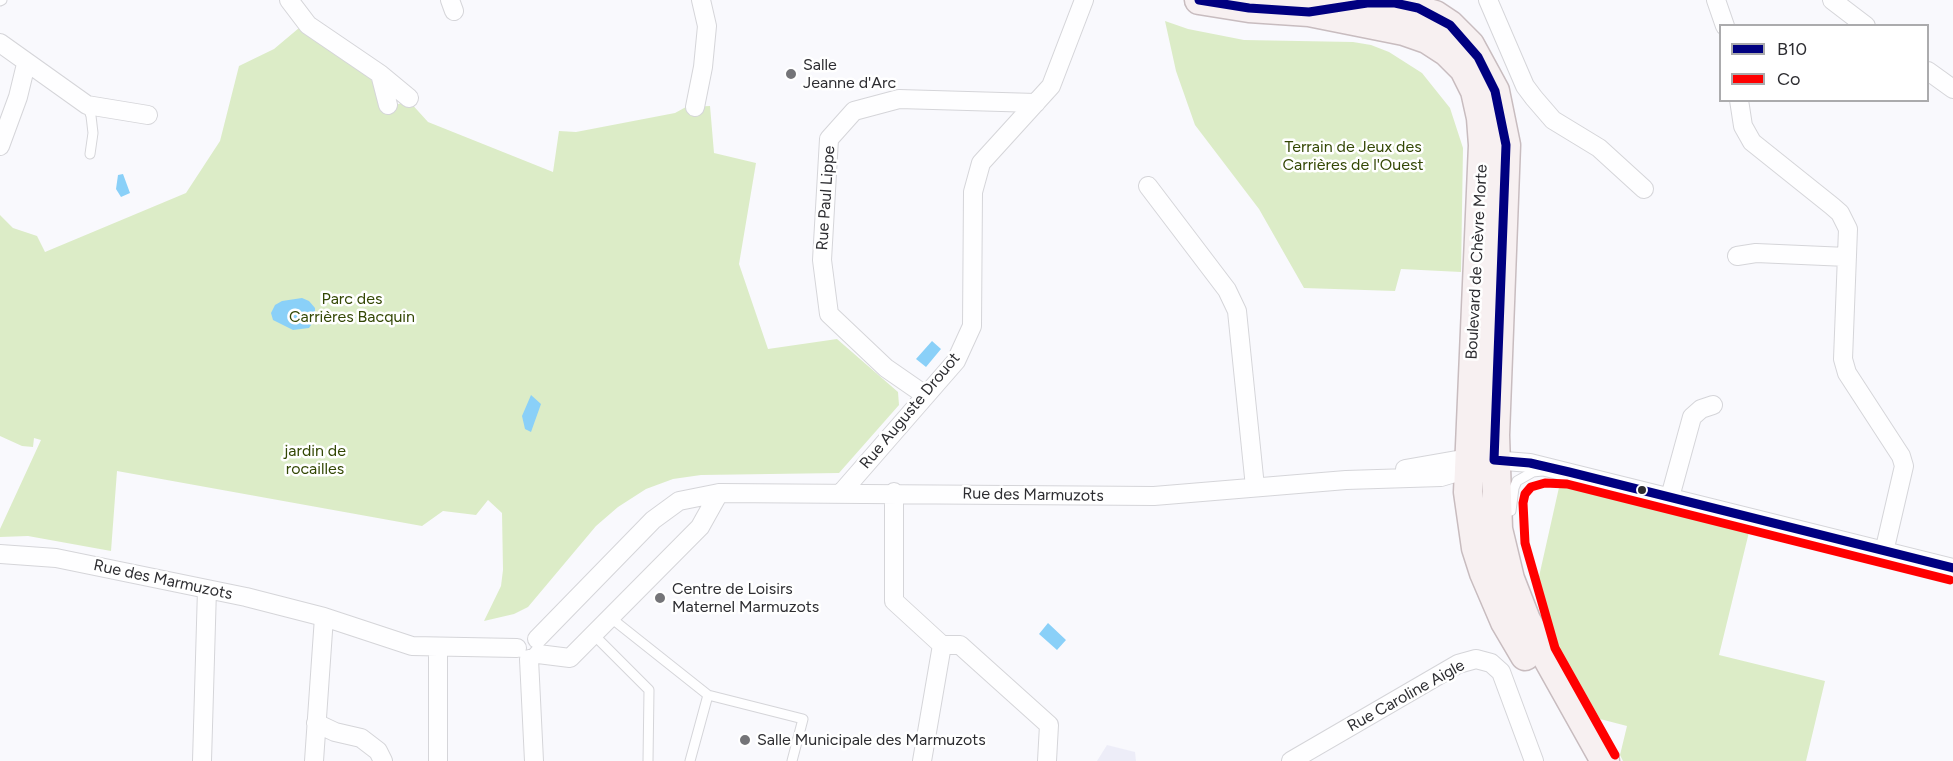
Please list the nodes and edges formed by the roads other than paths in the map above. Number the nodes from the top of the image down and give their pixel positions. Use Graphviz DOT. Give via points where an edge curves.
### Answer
graph roads {
  1 [pos="289,0"];
  2 [pos="701,0"];
  3 [pos="1084,0"];
  4 [pos="1199,0"];
  5 [pos="1488,0"];
  6 [pos="1716,0"];
  7 [pos="1832,0"];
  8 [pos="1320,6"];
  9 [pos="1724,24"];
  10 [pos="1863,24"];
  11 [pos="1450,25"];
  12 [pos="0,43"];
  13 [pos="26,64"];
  14 [pos="1465,70"];
  15 [pos="1929,72"];
  16 [pos="380,75"];
  17 [pos="1953,89"];
  18 [pos="409,98"];
  19 [pos="1739,102"];
  20 [pos="1036,103"];
  21 [pos="87,105"];
  22 [pos="388,105"];
  23 [pos="694,107"];
  24 [pos="148,115"];
  25 [pos="0,146"];
  26 [pos="90,154"];
  27 [pos="1148,186"];
  28 [pos="1644,189"];
  29 [pos="1737,256"];
  30 [pos="1847,257"];
  31 [pos="925,395"];
  32 [pos="1713,405"];
  33 [pos="1475,464"];
  34 [pos="1569,472"];
  35 [pos="1256,487"];
  36 [pos="894,492"];
  37 [pos="719,493"];
  38 [pos="841,493"];
  39 [pos="1670,497"];
  40 [pos="1511,524"];
  41 [pos="1515,552"];
  42 [pos="1884,552"];
  43 [pos="0,554"];
  44 [pos="1518,565"];
  45 [pos="1953,568"];
  46 [pos="207,589"];
  47 [pos="324,617"];
  48 [pos="611,618"];
  49 [pos="594,635"];
  50 [pos="942,645"];
  51 [pos="438,647"];
  52 [pos="530,650"];
  53 [pos="708,695"];
  54 [pos="316,723"];
  55 [pos="202,761"];
  56 [pos="314,761"];
  57 [pos="384,761"];
  58 [pos="438,761"];
  59 [pos="534,761"];
  60 [pos="648,761"];
  61 [pos="690,761"];
  62 [pos="792,761"];
  63 [pos="922,761"];
  64 [pos="1047,761"];
  65 [pos="1291,761"];
  66 [pos="1534,761"];
  67 [pos="1584,761"];
  68 [pos="1605,761"];
  1 -- 16 [label="street" via="308,25"];
  2 -- 23 [label="street" via="707,26"];
  3 -- 20 [label="street, Rue Auguste Drouot" via="1051,86"];
  4 -- 8 [label="main road" via="1250,8"];
  5 -- 28 [label="street" via="1525,86 1534,98 1553,120 1599,148"];
  6 -- 9 [label="street"];
  7 -- 10 [label="street"];
  8 -- 11 [label="main road, Boulevard de Chèvre Morte" via="1395,3 1418,8"];
  8 -- 14 [label="main road" via="1427,39"];
  11 -- 14 [label="main road, Boulevard de Chèvre Morte"];
  11 -- 33 [label="main road, Boulevard de Chèvre Morte" via="1470,45 1489,75 1506,145"];
  12 -- 13 [label="street"];
  13 -- 21 [label="street"];
  13 -- 25 [label="street"];
  14 -- 33 [label="main road, Boulevard de Chèvre Morte" via="1475,91 1483,145 1476,302"];
  15 -- 17 [label="street"];
  16 -- 18 [label="street"];
  16 -- 22 [label="street"];
  19 -- 30 [label="street" via="1743,126 1752,142 1840,213 1848,229"];
  20 -- 31 [label="street, Rue Auguste Drouot" via="981,164 973,192 972,326 956,361"];
  20 -- 31 [label="street, Rue Paul Lippe" via="899,99 854,111 829,139 822,260 829,314 886,368"];
  21 -- 24 [label="street"];
  21 -- 26 [label="lane" via="93,133"];
  27 -- 35 [label="street" via="1227,290 1237,311"];
  29 -- 30 [label="street" via="1756,253"];
  30 -- 42 [label="street" via="1847,374 1904,466"];
  31 -- 38 [label="street, Rue Auguste Drouot"];
  32 -- 39 [label="street" via="1692,417"];
  33 -- 34 [label="street, Rue des Marmuzots" via="1530,463"];
  33 -- 35 [label="street, Rue des Marmuzots"];
  33 -- 67 [label="main road, Boulevard de Chèvre Morte" via="1468,492 1476,548 1491,591"];
  33 -- 68 [label="main road, Boulevard de Chèvre Morte" via="1544,653"];
  34 -- 39 [label="street, Rue des Marmuzots"];
  34 -- 40 [label="lane" via="1533,472 1517,482"];
  35 -- 36 [label="street, Rue des Marmuzots" via="1154,496"];
  36 -- 38 [label="street, Rue des Marmuzots"];
  36 -- 50 [label="street" via="894,601"];
  37 -- 38 [label="street, Rue des Marmuzots"];
  37 -- 48 [label="street, Rue des Marmuzots" via="700,527"];
  37 -- 52 [label="street, Rue des Marmuzots" via="680,501 653,520"];
  39 -- 42 [label="street, Rue des Marmuzots"];
  41 -- 44 [label="lane"];
  42 -- 45 [label="street, Rue des Marmuzots"];
  43 -- 46 [label="street, Rue des Marmuzots" via="56,558"];
  46 -- 47 [label="street, Rue des Marmuzots"];
  46 -- 55 [label="street"];
  47 -- 51 [label="street, Rue des Marmuzots" via="412,646"];
  47 -- 54 [label="street"];
  48 -- 49 [label="street, Rue des Marmuzots"];
  48 -- 53 [label="lane"];
  49 -- 52 [label="street, Rue des Marmuzots" via="570,658"];
  49 -- 60 [label="lane" via="649,690"];
  50 -- 63 [label="street"];
  50 -- 64 [label="street" via="960,645 1049,725"];
  51 -- 52 [label="street, Rue des Marmuzots"];
  51 -- 58 [label="street"];
  52 -- 59 [label="street"];
  53 -- 61 [label="lane"];
  53 -- 62 [label="lane" via="803,719"];
  54 -- 56 [label="street"];
  54 -- 57 [label="street" via="361,738"];
  65 -- 66 [label="street, Rue Caroline Aigle" via="1458,664 1476,659 1491,663 1501,672"];
}
